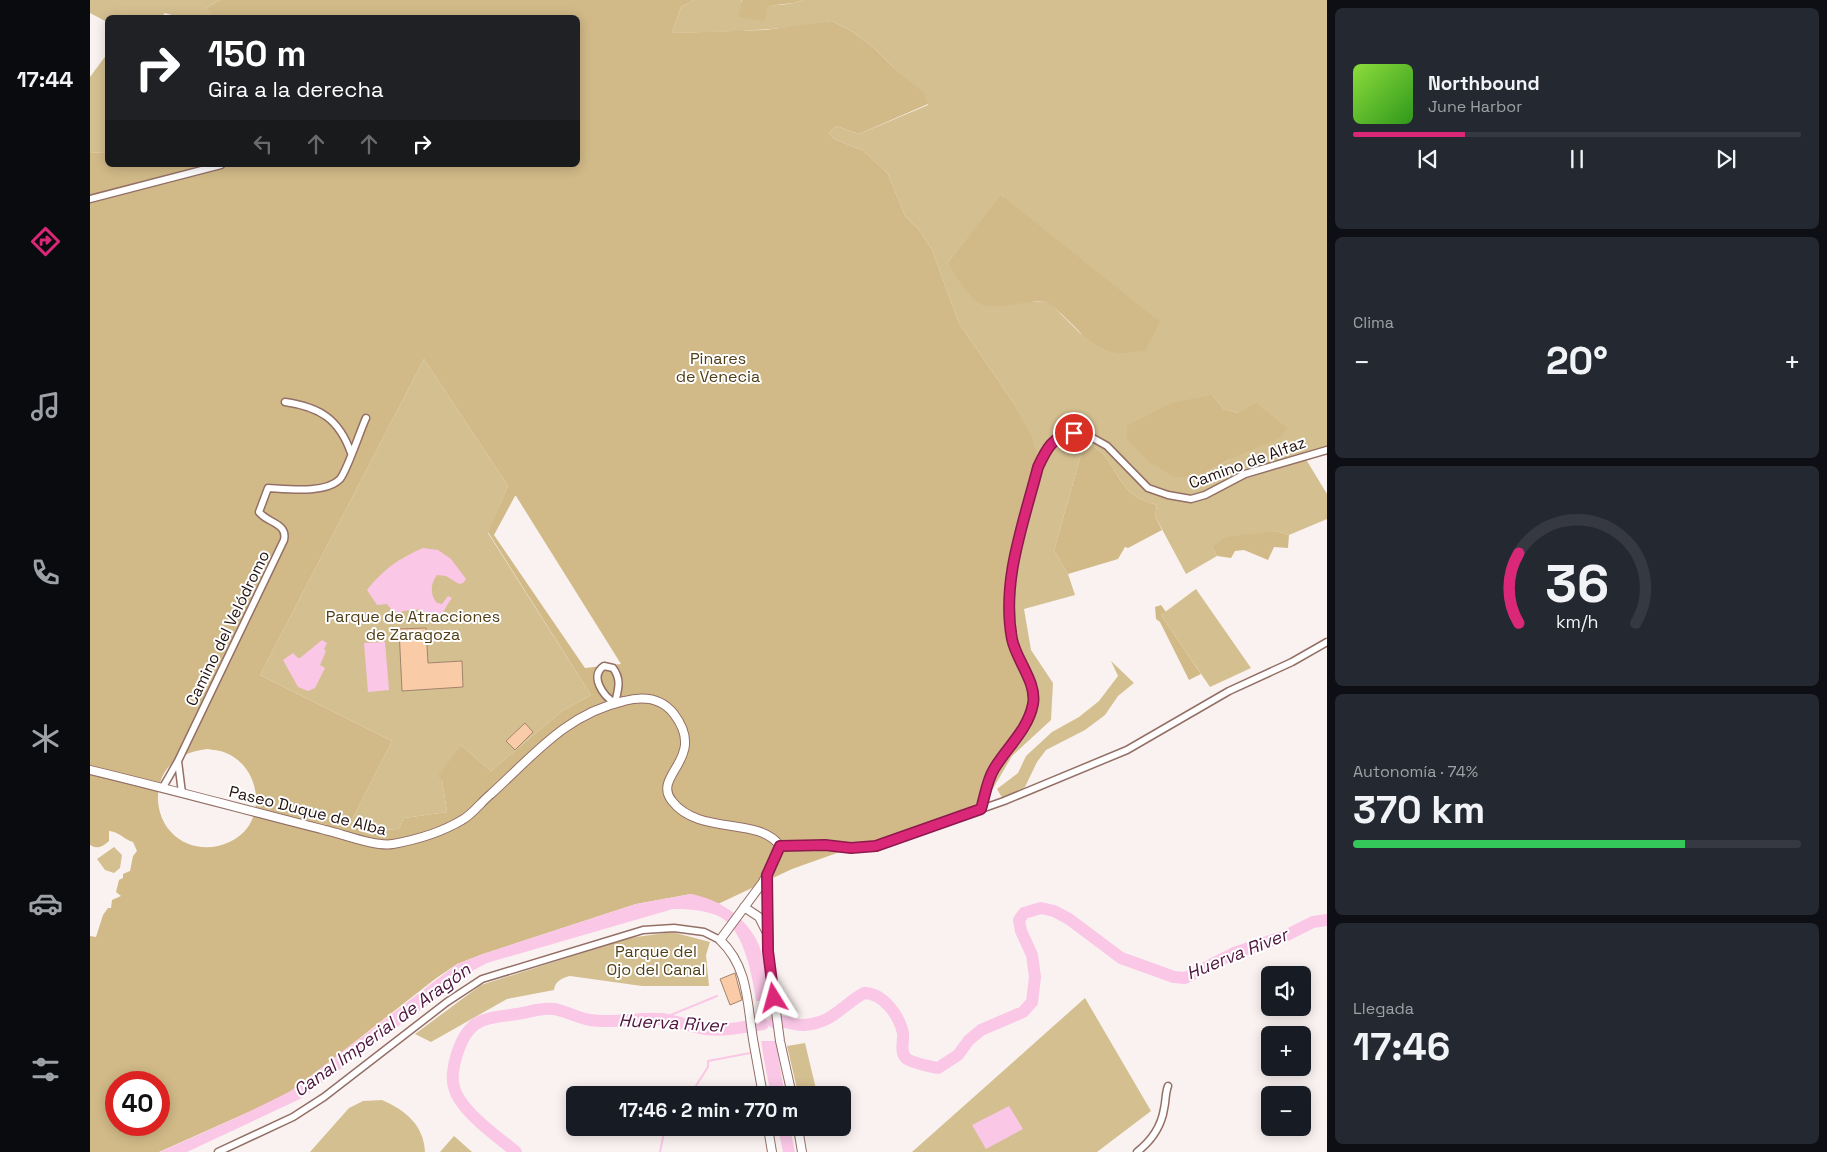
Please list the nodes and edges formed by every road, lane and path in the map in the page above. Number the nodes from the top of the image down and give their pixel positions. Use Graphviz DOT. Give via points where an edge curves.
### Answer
graph roads {
  1 [pos="213,167"];
  2 [pos="90,199"];
  3 [pos="285,402"];
  4 [pos="366,418"];
  5 [pos="1327,450"];
  6 [pos="351,453"];
  7 [pos="1327,642"];
  8 [pos="604,695"];
  9 [pos="614,703"];
  10 [pos="601,708"];
  11 [pos="178,761"];
  12 [pos="90,770"];
  13 [pos="163,788"];
  14 [pos="182,793"];
  15 [pos="981,809"];
  16 [pos="780,846"];
  17 [pos="767,875"];
  18 [pos="742,910"];
  19 [pos="768,937"];
  20 [pos="720,940"];
  21 [pos="761,1086"];
  22 [pos="790,1086"];
  23 [pos="1168,1086"];
  24 [pos="769,1136"];
  25 [pos="799,1136"];
  26 [pos="218,1152"];
  27 [pos="772,1152"];
  28 [pos="802,1152"];
  29 [pos="1137,1152"];
  1 -- 2 [label="street"];
  3 -- 6 [label="street" via="304,405 325,414 339,427"];
  4 -- 6 [label="street"];
  5 -- 15 [label="street, Camino de Alfaz" via="1245,474 1205,496 1191,499 1148,488 1107,446 1084,433 1064,434 1052,442 1038,467 1010,586 1012,640 1031,685 1033,703 1024,727 993,770"];
  6 -- 11 [label="street, Camino del Velódromo" via="340,480 328,486 302,491 268,488 259,512 280,526 284,539"];
  7 -- 15 [label="street" via="1229,691 1127,750"];
  8 -- 9 [label="street"];
  8 -- 9 [label="street" via="596,676 601,668 609,666 619,679"];
  8 -- 10 [label="street"];
  9 -- 10 [label="street, Paseo Duque de Alba"];
  9 -- 16 [label="street, Paseo Duque de Alba" via="638,698 654,699 669,708 679,722 686,739 685,752 666,788 677,806 711,823 760,832 772,837"];
  10 -- 14 [label="street, Paseo Duque de Alba" via="576,719 554,736 464,819 395,843 376,842"];
  11 -- 13 [label="street, Camino del Velódromo"];
  11 -- 14 [label="street"];
  12 -- 13 [label="street, Paseo Duque de Alba"];
  13 -- 14 [label="street, Paseo Duque de Alba"];
  15 -- 16 [label="street" via="876,846"];
  16 -- 17 [label="street"];
  17 -- 18 [label="street"];
  17 -- 19 [label="street"];
  18 -- 19 [label="street" via="760,917"];
  18 -- 20 [label="street"];
  19 -- 22 [label="street" via="780,1040"];
  20 -- 21 [label="street" via="737,964 746,987"];
  20 -- 26 [label="street" via="704,932 674,928 643,930 482,979 447,1002 324,1097 293,1117"];
  23 -- 29 [label="street" via="1162,1118 1150,1142"];
  24 -- 27 [label="street"];
  25 -- 28 [label="street"];
}
